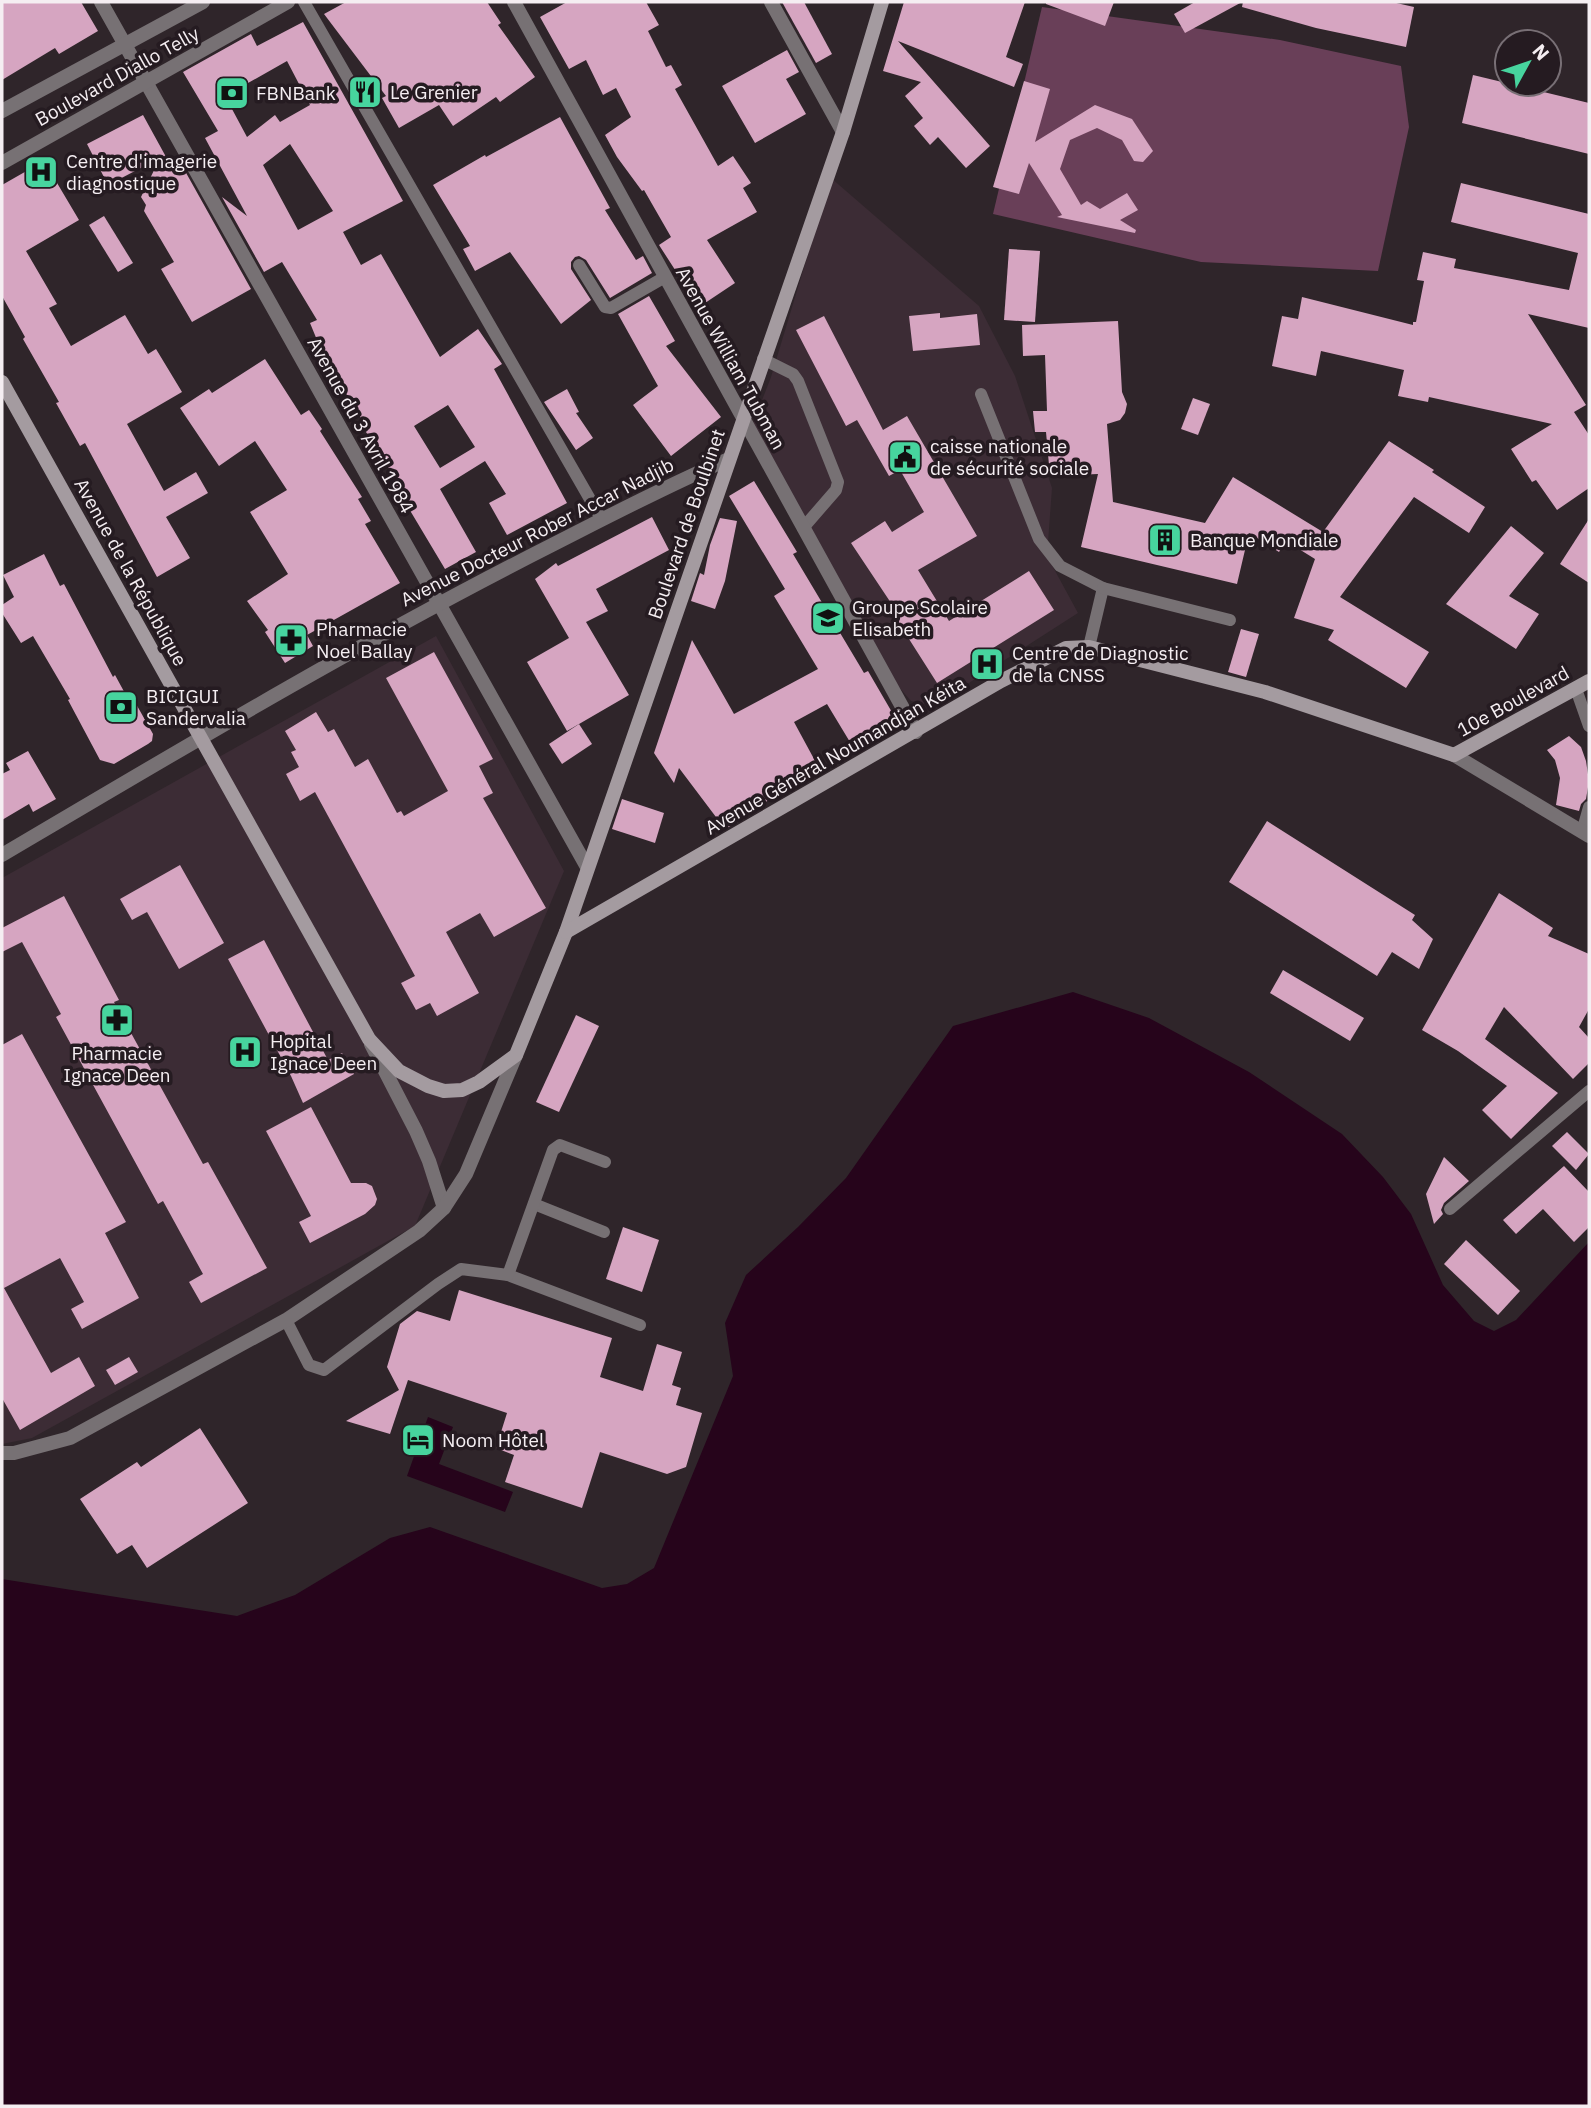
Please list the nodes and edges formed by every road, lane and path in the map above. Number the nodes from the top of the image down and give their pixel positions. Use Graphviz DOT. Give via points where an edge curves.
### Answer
graph roads {
  1 [pos="101,2"];
  2 [pos="203,2"];
  3 [pos="288,2"];
  4 [pos="304,2"];
  5 [pos="514,2"];
  6 [pos="771,2"];
  7 [pos="882,2"];
  8 [pos="125,45"];
  9 [pos="145,81"];
  10 [pos="2,111"];
  11 [pos="843,132"];
  12 [pos="2,163"];
  13 [pos="579,265"];
  14 [pos="665,277"];
  15 [pos="764,359"];
  16 [pos="2,382"];
  17 [pos="981,394"];
  18 [pos="743,419"];
  19 [pos="729,459"];
  20 [pos="601,520"];
  21 [pos="803,528"];
  22 [pos="1102,588"];
  23 [pos="439,603"];
  24 [pos="1230,620"];
  25 [pos="1088,646"];
  26 [pos="1583,685"];
  27 [pos="1589,726"];
  28 [pos="916,732"];
  29 [pos="202,737"];
  30 [pos="1454,755"];
  31 [pos="1589,807"];
  32 [pos="1586,834"];
  33 [pos="2,855"];
  34 [pos="587,867"];
  35 [pos="566,932"];
  36 [pos="369,1039"];
  37 [pos="516,1055"];
  38 [pos="1589,1091"];
  39 [pos="605,1162"];
  40 [pos="534,1204"];
  41 [pos="444,1208"];
  42 [pos="1450,1209"];
  43 [pos="604,1232"];
  44 [pos="508,1275"];
  45 [pos="286,1320"];
  46 [pos="640,1325"];
  47 [pos="2,1453"];
  1 -- 8 [label="street, Avenue du 3 Avril 1984"];
  2 -- 8 [label="street, Boulevard Diallo Telly"];
  3 -- 9 [label="street, Boulevard Diallo Telly"];
  4 -- 20 [label="lane"];
  5 -- 14 [label="street, Avenue William Tubman"];
  6 -- 11 [label="street"];
  7 -- 11 [label="main road, Boulevard de Boulbinet"];
  8 -- 9 [label="street, Avenue du 3 Avril 1984"];
  8 -- 10 [label="street, Boulevard Diallo Telly"];
  9 -- 12 [label="street, Boulevard Diallo Telly"];
  9 -- 23 [label="street, Avenue du 3 Avril 1984"];
  11 -- 15 [label="main road, Boulevard de Boulbinet"];
  13 -- 14 [label="lane" via="605,307 611,308"];
  14 -- 18 [label="street, Avenue William Tubman"];
  15 -- 18 [label="main road, Boulevard de Boulbinet"];
  15 -- 21 [label="lane" via="798,381 838,482"];
  16 -- 29 [label="main road, Avenue de la République"];
  17 -- 22 [label="lane" via="1038,539 1060,566"];
  18 -- 19 [label="main road, Boulevard de Boulbinet"];
  18 -- 21 [label="street, Avenue William Tubman"];
  19 -- 20 [label="street, Avenue Docteur Rober Accar Nadjib"];
  19 -- 34 [label="main road, Boulevard de Boulbinet"];
  20 -- 23 [label="street, Avenue Docteur Rober Accar Nadjib"];
  21 -- 28 [label="street, Avenue William Tubman"];
  22 -- 24 [label="lane"];
  22 -- 25 [label="lane"];
  23 -- 29 [label="street, Avenue Docteur Rober Accar Nadjib"];
  23 -- 34 [label="street, Avenue du 3 Avril 1984"];
  25 -- 28 [label="main road, Avenue Général Noumandjan Kéita" via="1048,656"];
  25 -- 30 [label="main road, Avenue Général Noumandjan Kéita" via="1265,692"];
  26 -- 27 [label="lane"];
  26 -- 30 [label="main road, 10e Boulevard"];
  28 -- 35 [label="main road, Avenue Général Noumandjan Kéita"];
  29 -- 33 [label="street, Avenue Docteur Rober Accar Nadjib"];
  29 -- 36 [label="main road, Avenue de la République"];
  30 -- 32 [label="street"];
  31 -- 32 [label="lane"];
  34 -- 35 [label="main road, Boulevard de Boulbinet"];
  35 -- 37 [label="main road, Boulevard de Boulbinet"];
  36 -- 37 [label="main road, Avenue de la République" via="399,1071 444,1091 462,1090 479,1082"];
  36 -- 41 [label="street, Avenue de la République" via="416,1131"];
  37 -- 41 [label="street" via="466,1174"];
  38 -- 42 [label="lane"];
  39 -- 40 [label="lane" via="560,1145 553,1150"];
  40 -- 43 [label="lane"];
  40 -- 44 [label="lane"];
  41 -- 45 [label="street" via="419,1231"];
  44 -- 45 [label="lane" via="461,1269 324,1370 309,1366"];
  44 -- 46 [label="lane"];
  45 -- 47 [label="street" via="70,1438"];
}
